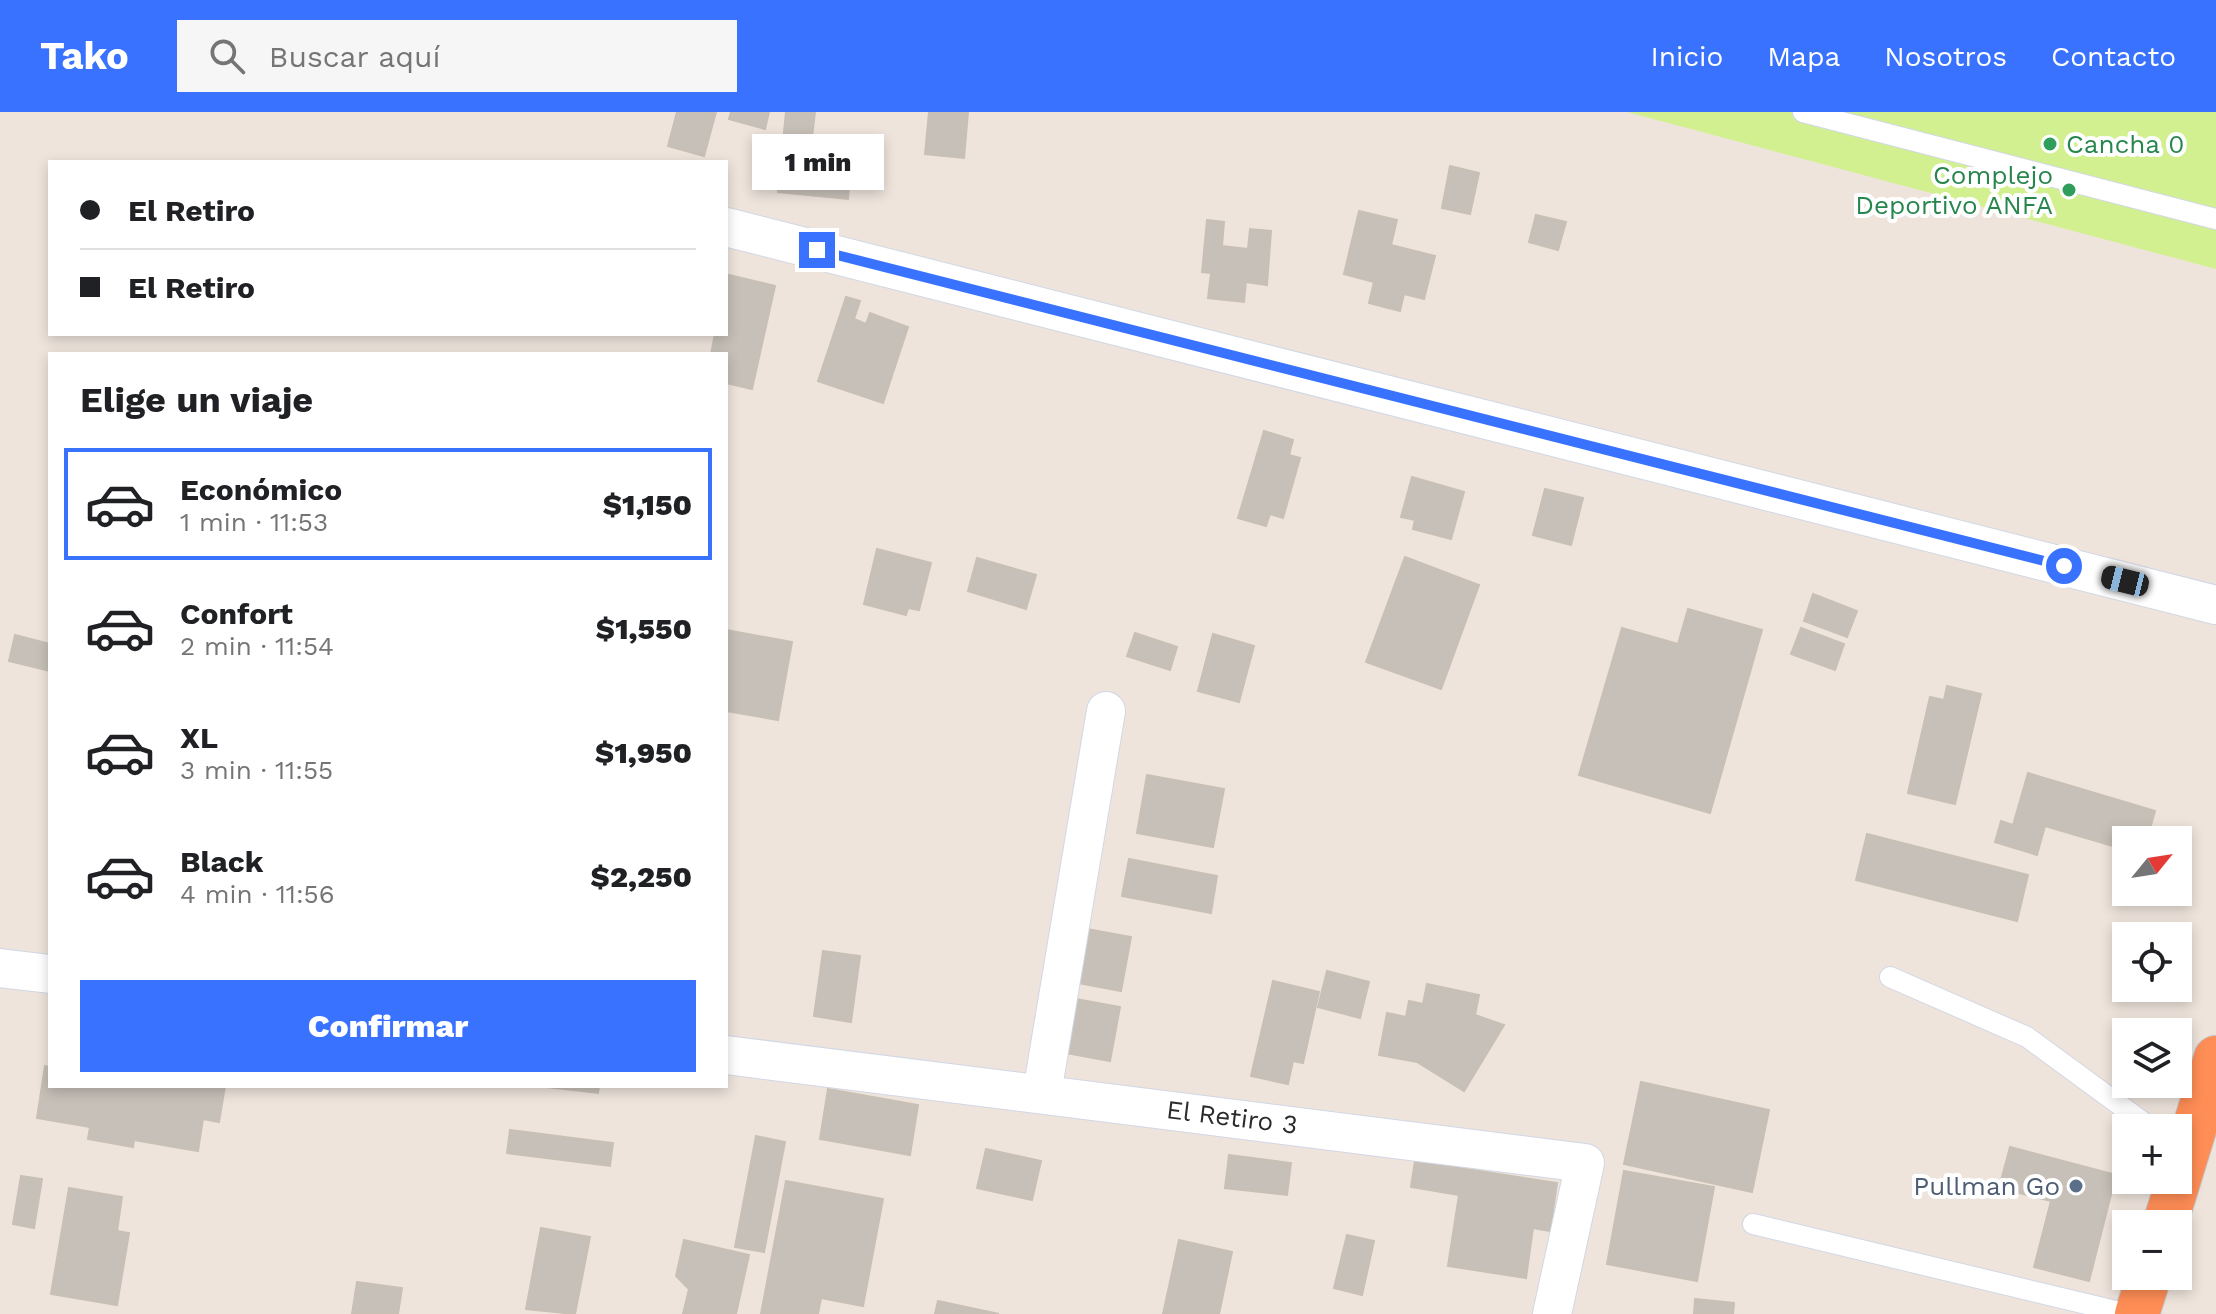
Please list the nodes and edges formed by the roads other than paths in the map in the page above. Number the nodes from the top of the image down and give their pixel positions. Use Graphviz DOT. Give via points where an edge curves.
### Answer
graph roads {
  1 [pos="1803,112"];
  2 [pos="2216,219"];
  3 [pos="728,228"];
  4 [pos="2216,605"];
  5 [pos="1106,711"];
  6 [pos="0,968"];
  7 [pos="48,974"];
  8 [pos="1890,977"];
  9 [pos="728,1055"];
  10 [pos="2216,1058"];
  11 [pos="1042,1093"];
  12 [pos="2132,1114"];
  13 [pos="2192,1124"];
  14 [pos="1753,1224"];
  15 [pos="2145,1290"];
  16 [pos="1552,1314"];
  17 [pos="2128,1314"];
  18 [pos="2137,1314"];
  1 -- 2 [label="lane"];
  3 -- 4 [label="street"];
  5 -- 11 [label="street"];
  6 -- 7 [label="street"];
  8 -- 12 [label="lane" via="2027,1037"];
  9 -- 11 [label="street, El Retiro 3"];
  10 -- 13 [label="highway"];
  11 -- 16 [label="street, El Retiro 3" via="1585,1163"];
  14 -- 17 [label="lane"];
  15 -- 18 [label="highway"];
}
